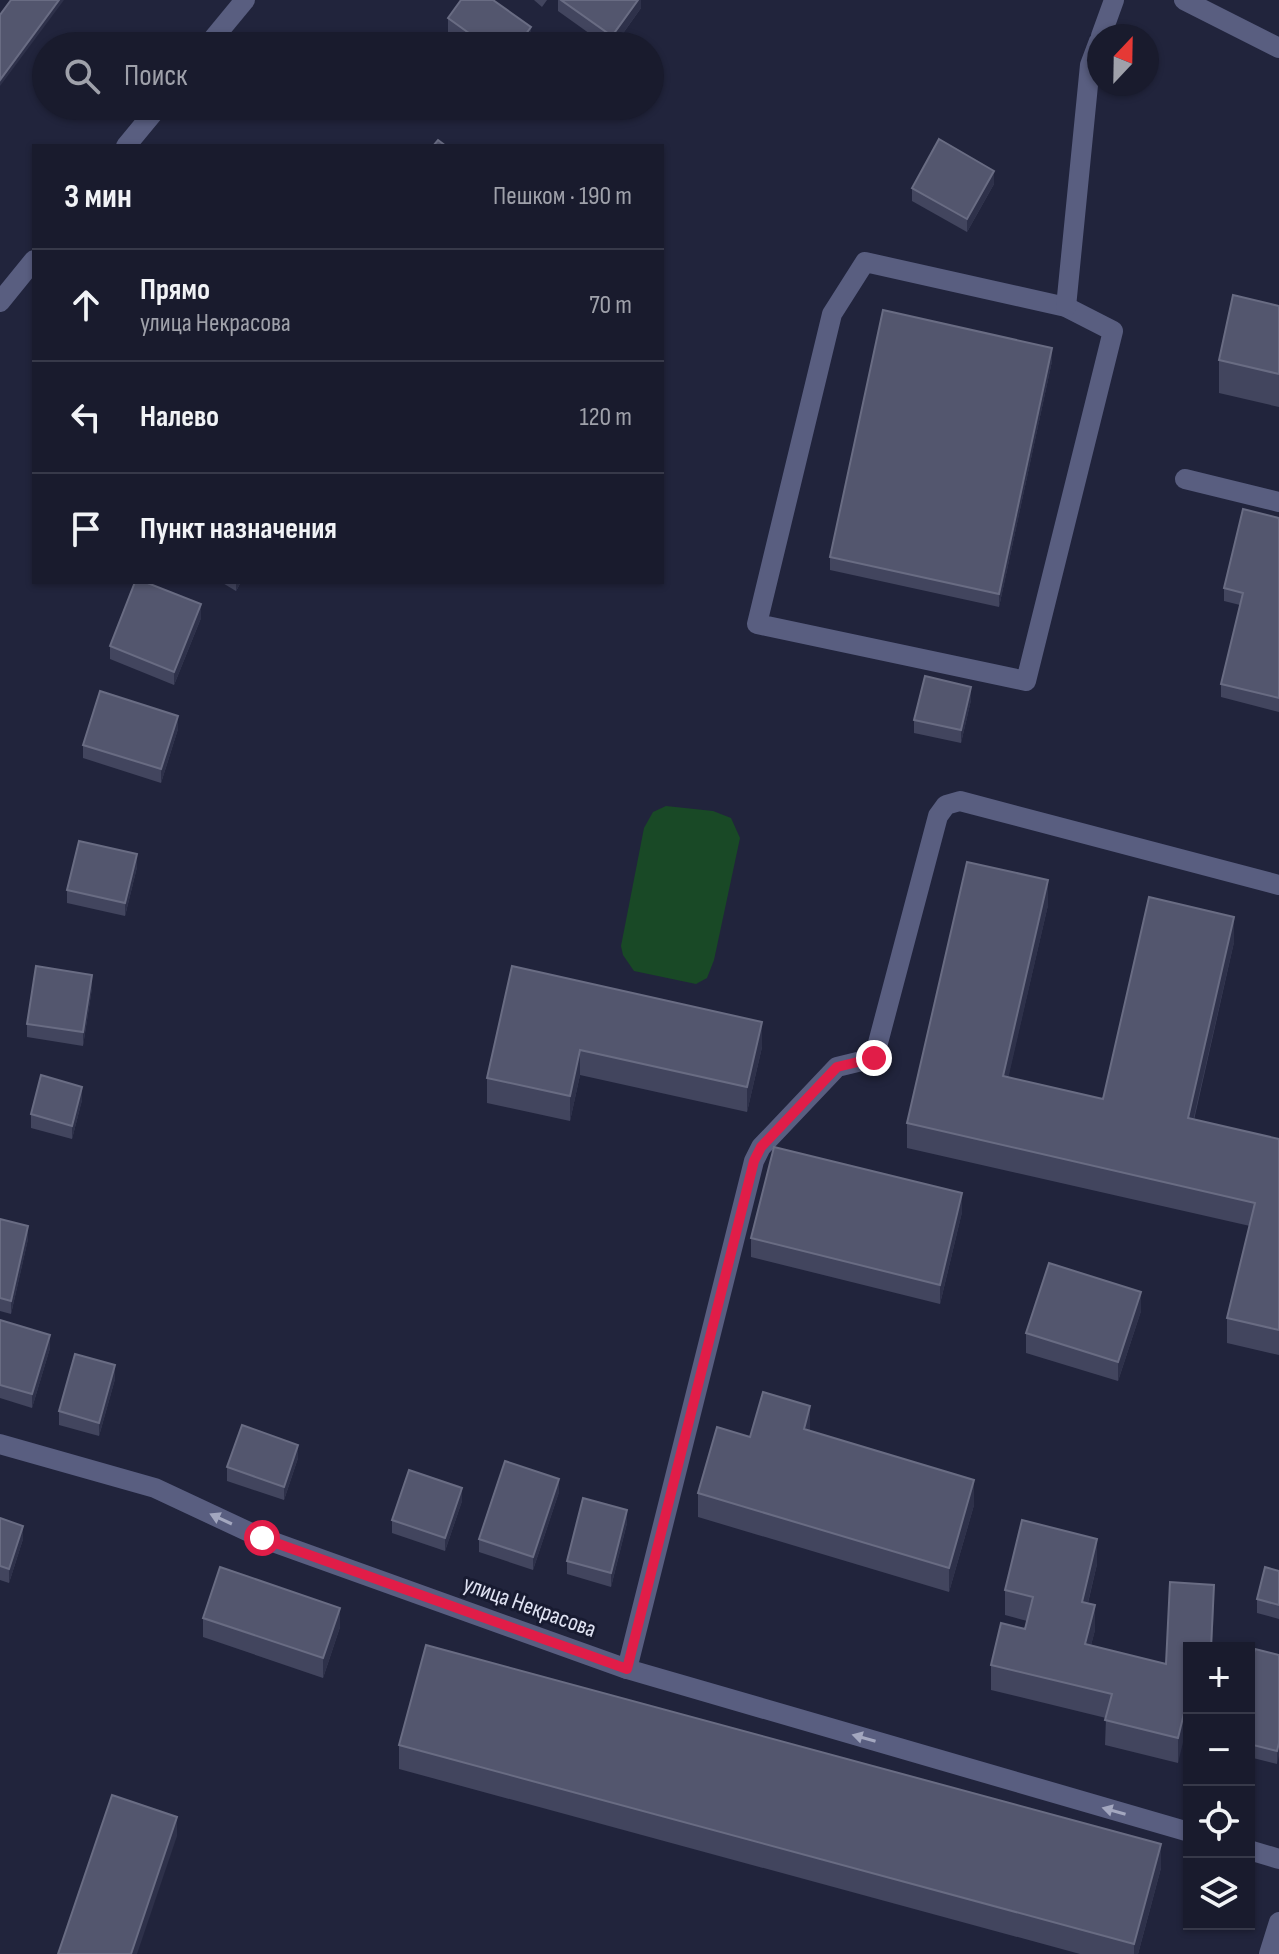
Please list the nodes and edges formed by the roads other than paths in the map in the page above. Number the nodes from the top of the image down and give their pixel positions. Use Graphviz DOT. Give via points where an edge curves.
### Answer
graph roads {
  1 [pos="245,0"];
  2 [pos="1114,0"];
  3 [pos="1184,0"];
  4 [pos="1214,8"];
  5 [pos="1105,24"];
  6 [pos="219,32"];
  7 [pos="1279,48"];
  8 [pos="1087,95"];
  9 [pos="147,120"];
  10 [pos="128,144"];
  11 [pos="32,262"];
  12 [pos="0,302"];
  13 [pos="1066,307"];
  14 [pos="1185,479"];
  15 [pos="1279,502"];
  16 [pos="1279,885"];
  17 [pos="0,1444"];
  18 [pos="627,1669"];
  19 [pos="1183,1830"];
  20 [pos="1255,1852"];
  21 [pos="1279,1859"];
  22 [pos="1279,1922"];
  23 [pos="1269,1954"];
  1 -- 6 [label="street"];
  2 -- 5 [label="street"];
  3 -- 4 [label="street"];
  4 -- 7 [label="street"];
  8 -- 13 [label="street"];
  9 -- 10 [label="street"];
  11 -- 12 [label="street"];
  13 -- 13 [label="street" via="1113,331 1026,681 757,624 832,314 865,262"];
  14 -- 15 [label="street"];
  16 -- 18 [label="street" via="960,801 946,805 938,816 874,1058 837,1067 761,1147 754,1161"];
  18 -- 17 [label="street, улица Некрасова, one-way" via="262,1538 155,1488"];
  19 -- 18 [label="street, улица Некрасова, one-way"];
  20 -- 21 [label="street"];
  22 -- 23 [label="street"];
}
